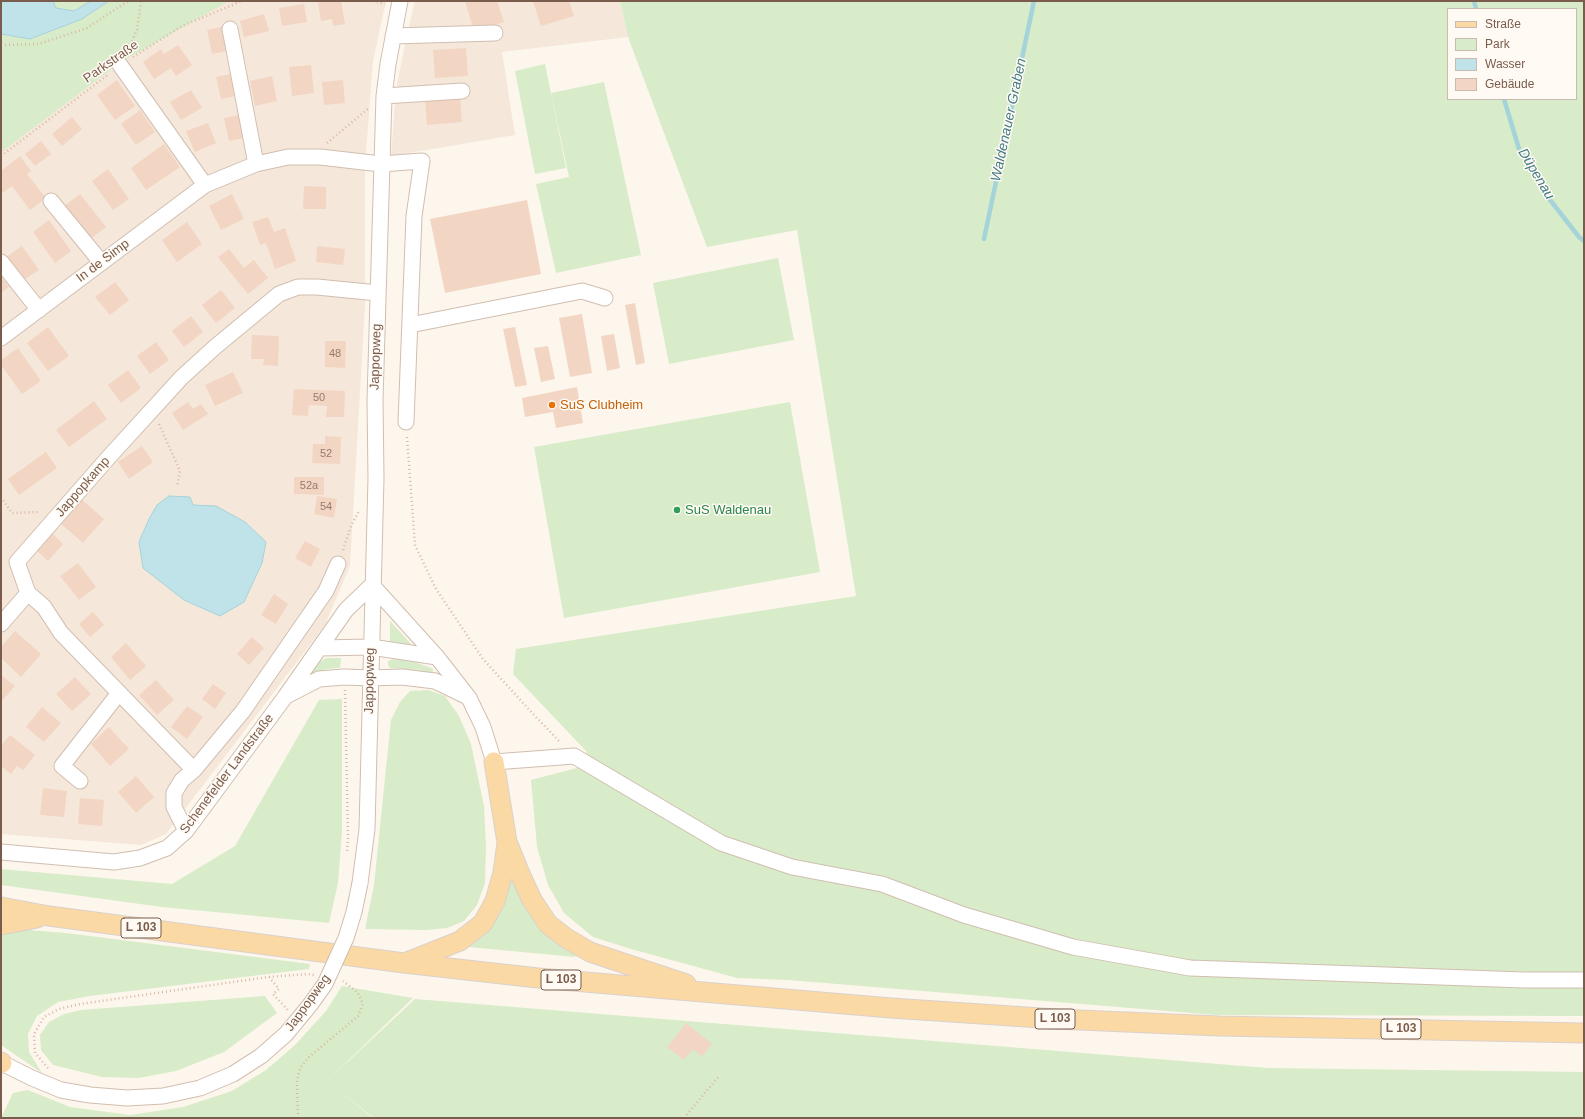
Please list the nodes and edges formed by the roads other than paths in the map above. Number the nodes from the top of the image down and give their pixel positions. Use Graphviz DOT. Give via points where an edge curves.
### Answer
graph roads {
  1 [pos="400,1"];
  2 [pos="230,29"];
  3 [pos="495,33"];
  4 [pos="393,36"];
  5 [pos="120,65"];
  6 [pos="462,91"];
  7 [pos="384,96"];
  8 [pos="256,164"];
  9 [pos="382,164"];
  10 [pos="205,185"];
  11 [pos="51,201"];
  12 [pos="1,262"];
  13 [pos="101,262"];
  14 [pos="378,293"];
  15 [pos="605,298"];
  16 [pos="39,310"];
  17 [pos="410,325"];
  18 [pos="1,338"];
  19 [pos="406,422"];
  20 [pos="338,564"];
  21 [pos="372,586"];
  22 [pos="28,592"];
  23 [pos="1,624"];
  24 [pos="371,647"];
  25 [pos="320,648"];
  26 [pos="437,657"];
  27 [pos="370,678"];
  28 [pos="119,693"];
  29 [pos="285,697"];
  30 [pos="469,698"];
  31 [pos="494,762"];
  32 [pos="194,770"];
  33 [pos="80,781"];
  34 [pos="186,831"];
  35 [pos="507,842"];
  36 [pos="1,852"];
  37 [pos="1,907"];
  38 [pos="49,916"];
  39 [pos="1,925"];
  40 [pos="404,963"];
  41 [pos="1584,980"];
  42 [pos="718,995"];
  43 [pos="1584,1033"];
  44 [pos="1,1063"];
  1 -- 4 [label="street, Jappopweg"];
  2 -- 8 [label="street"];
  3 -- 4 [label="street"];
  4 -- 7 [label="street, Jappopweg"];
  5 -- 10 [label="street"];
  6 -- 7 [label="street"];
  7 -- 9 [label="street, Jappopweg"];
  8 -- 9 [label="street, In de Simp" via="288,157 320,156"];
  8 -- 10 [label="street, In de Simp"];
  9 -- 14 [label="street, Jappopweg"];
  9 -- 17 [label="street, In de Simp" via="422,161 414,216"];
  10 -- 13 [label="street, In de Simp"];
  11 -- 13 [label="street"];
  12 -- 16 [label="street"];
  13 -- 16 [label="street, In de Simp"];
  14 -- 21 [label="street, Jappopweg"];
  14 -- 22 [label="street, Jappopkamp" via="298,287 279,294 215,347 182,378 108,458 17,562"];
  15 -- 17 [label="street" via="582,292"];
  16 -- 18 [label="street, In de Simp"];
  17 -- 19 [label="street"];
  20 -- 32 [label="street" via="326,591 293,640 243,711"];
  21 -- 24 [label="street, Jappopweg"];
  21 -- 25 [label="street, Schenefelder Landstraße" via="346,610"];
  21 -- 26 [label="street"];
  22 -- 23 [label="street"];
  22 -- 28 [label="street, Jappopkamp" via="44,607 61,634"];
  24 -- 25 [label="street"];
  24 -- 26 [label="street"];
  24 -- 27 [label="street, Jappopweg"];
  25 -- 29 [label="street, Schenefelder Landstraße"];
  26 -- 30 [label="street"];
  27 -- 29 [label="street, Schenefelder Landstraße" via="318,679"];
  27 -- 30 [label="street, Schenefelder Landstraße" via="402,677 435,681"];
  27 -- 44 [label="street, Jappopweg, bridge" via="367,829 354,912 346,938 325,984 286,1034 261,1056 233,1074 200,1088 163,1096 126,1098 62,1090"];
  28 -- 32 [label="street, Jappopkamp"];
  28 -- 33 [label="street" via="62,766"];
  29 -- 34 [label="street, Schenefelder Landstraße"];
  30 -- 31 [label="street" via="483,727"];
  31 -- 35 [label="main road"];
  31 -- 41 [label="street" via="574,756 721,843 792,867 882,884 964,915 1073,947 1190,968"];
  32 -- 34 [label="street" via="182,780 174,793 174,808"];
  34 -- 36 [label="street, Schenefelder Landstraße" via="166,848 140,858 114,862"];
  35 -- 40 [label="main road" via="503,873 495,901 483,924 460,942"];
  35 -- 42 [label="main road" via="532,900 548,924 566,938 590,952"];
  37 -- 38 [label="main road, L 103"];
  38 -- 39 [label="main road"];
  38 -- 40 [label="main road, L 103"];
  40 -- 42 [label="main road, L 103"];
  42 -- 43 [label="main road, L 103" via="1056,1019 1211,1026"];
}
